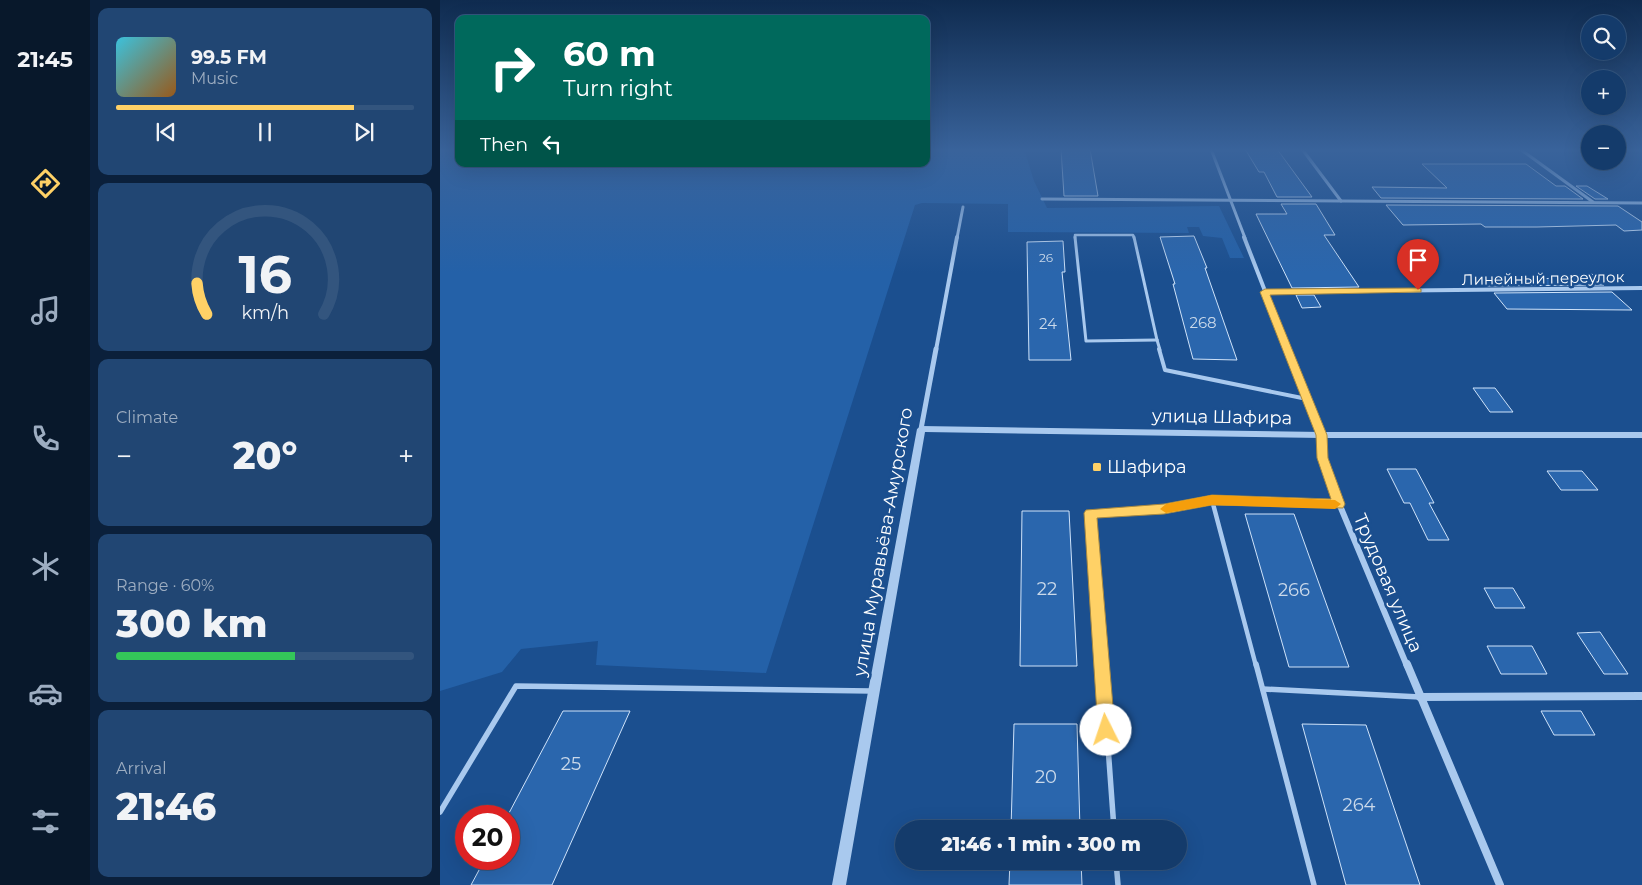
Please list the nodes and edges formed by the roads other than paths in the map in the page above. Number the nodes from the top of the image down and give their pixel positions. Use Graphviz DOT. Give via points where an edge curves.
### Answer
graph roads {
  1 [pos="1227,190"];
  2 [pos="1333,190"];
  3 [pos="1577,190"];
  4 [pos="1042,199"];
  5 [pos="1231,200"];
  6 [pos="1341,201"];
  7 [pos="1594,203"];
  8 [pos="1642,203"];
  9 [pos="963,206"];
  10 [pos="1642,288"];
  11 [pos="1265,292"];
  12 [pos="1157,340"];
  13 [pos="1307,399"];
  14 [pos="921,429"];
  15 [pos="1322,435"];
  16 [pos="1642,435"];
  17 [pos="1212,500"];
  18 [pos="1339,504"];
  19 [pos="1263,689"];
  20 [pos="874,691"];
  21 [pos="1642,696"];
  22 [pos="1420,697"];
  23 [pos="440,812"];
  24 [pos="1113,820"];
  25 [pos="1117,870"];
  26 [pos="838,885"];
  27 [pos="1118,885"];
  28 [pos="1314,885"];
  29 [pos="1500,885"];
  1 -- 5 [label="street, Трудовая улица"];
  2 -- 6 [label="street"];
  3 -- 7 [label="street"];
  4 -- 5 [label="street"];
  5 -- 6 [label="street"];
  5 -- 11 [label="street, Трудовая улица"];
  6 -- 7 [label="street"];
  7 -- 8 [label="street"];
  9 -- 14 [label="street, улица Муравьёва-Амурского"];
  10 -- 11 [label="street, Линейный переулок"];
  11 -- 13 [label="street, Трудовая улица"];
  12 -- 12 [label="lane" via="1086,341 1075,236 1133,235"];
  12 -- 13 [label="lane" via="1165,370"];
  13 -- 15 [label="street, Трудовая улица"];
  14 -- 15 [label="street, улица Шафира"];
  14 -- 20 [label="street, улица Муравьёва-Амурского"];
  15 -- 16 [label="street, улица Шафира"];
  15 -- 18 [label="street, Трудовая улица" via="1322,458"];
  17 -- 18 [label="lane"];
  17 -- 19 [label="lane"];
  17 -- 24 [label="lane" via="1164,509 1090,513"];
  18 -- 22 [label="street, Трудовая улица"];
  19 -- 22 [label="lane"];
  19 -- 28 [label="lane"];
  20 -- 23 [label="lane" via="516,686"];
  20 -- 26 [label="street, улица Муравьёва-Амурского"];
  21 -- 22 [label="street"];
  22 -- 29 [label="street, Трудовая улица"];
  25 -- 27 [label="lane"];
}
